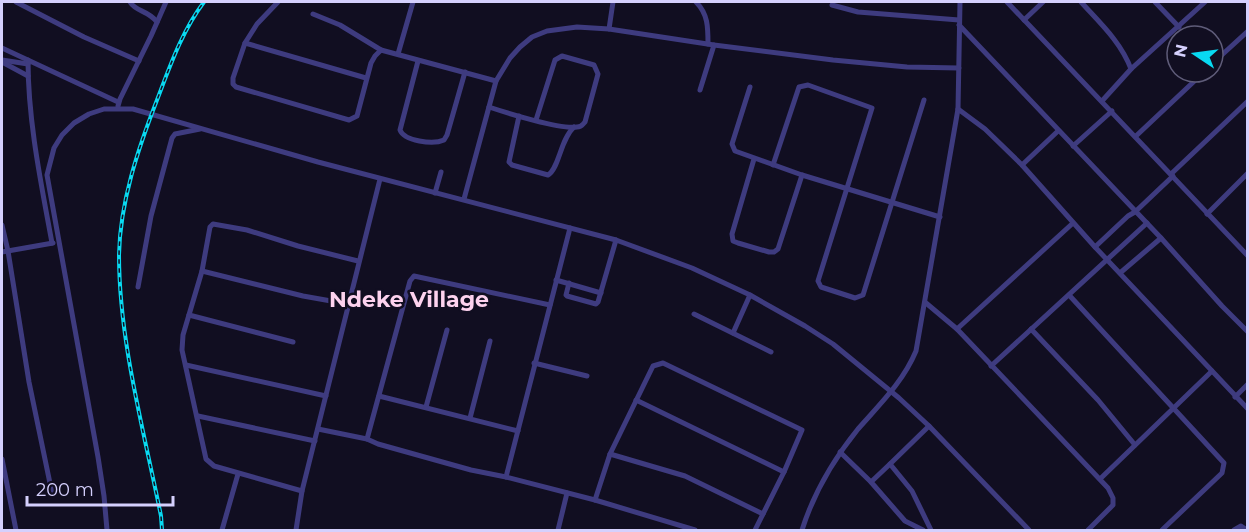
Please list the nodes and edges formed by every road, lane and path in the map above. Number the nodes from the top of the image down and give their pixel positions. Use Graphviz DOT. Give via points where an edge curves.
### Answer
graph roads {
  1 [pos="16,2"];
  2 [pos="130,2"];
  3 [pos="166,2"];
  4 [pos="278,2"];
  5 [pos="413,2"];
  6 [pos="613,2"];
  7 [pos="696,2"];
  8 [pos="960,2"];
  9 [pos="1007,2"];
  10 [pos="1043,2"];
  11 [pos="1081,2"];
  12 [pos="1155,2"];
  13 [pos="1205,2"];
  14 [pos="832,5"];
  15 [pos="313,14"];
  16 [pos="1024,20"];
  17 [pos="157,22"];
  18 [pos="959,22"];
  19 [pos="1176,24"];
  20 [pos="1182,24"];
  21 [pos="609,29"];
  22 [pos="1248,31"];
  23 [pos="1165,39"];
  24 [pos="245,43"];
  25 [pos="711,44"];
  26 [pos="2,48"];
  27 [pos="381,50"];
  28 [pos="1225,52"];
  29 [pos="398,54"];
  30 [pos="2,61"];
  31 [pos="139,61"];
  32 [pos="418,61"];
  33 [pos="28,62"];
  34 [pos="959,68"];
  35 [pos="1131,69"];
  36 [pos="465,72"];
  37 [pos="28,76"];
  38 [pos="366,78"];
  39 [pos="495,81"];
  40 [pos="1191,84"];
  41 [pos="750,87"];
  42 [pos="700,90"];
  43 [pos="924,100"];
  44 [pos="1102,101"];
  45 [pos="1248,101"];
  46 [pos="118,105"];
  47 [pos="489,107"];
  48 [pos="958,109"];
  49 [pos="1112,111"];
  50 [pos="519,116"];
  51 [pos="536,120"];
  52 [pos="565,127"];
  53 [pos="574,127"];
  54 [pos="201,128"];
  55 [pos="1058,131"];
  56 [pos="1136,136"];
  57 [pos="564,138"];
  58 [pos="1073,146"];
  59 [pos="754,159"];
  60 [pos="773,165"];
  61 [pos="1022,165"];
  62 [pos="441,172"];
  63 [pos="1248,173"];
  64 [pos="802,175"];
  65 [pos="1172,175"];
  66 [pos="380,178"];
  67 [pos="847,188"];
  68 [pos="435,193"];
  69 [pos="464,199"];
  70 [pos="893,202"];
  71 [pos="1135,212"];
  72 [pos="1207,214"];
  73 [pos="940,217"];
  74 [pos="1073,223"];
  75 [pos="1147,223"];
  76 [pos="2,225"];
  77 [pos="570,228"];
  78 [pos="1161,238"];
  79 [pos="616,240"];
  80 [pos="55,242"];
  81 [pos="1248,245"];
  82 [pos="1095,247"];
  83 [pos="1242,250"];
  84 [pos="5,251"];
  85 [pos="1248,256"];
  86 [pos="1108,260"];
  87 [pos="358,261"];
  88 [pos="202,271"];
  89 [pos="1120,273"];
  90 [pos="556,280"];
  91 [pos="569,283"];
  92 [pos="138,287"];
  93 [pos="601,293"];
  94 [pos="750,295"];
  95 [pos="1070,295"];
  96 [pos="926,303"];
  97 [pos="348,304"];
  98 [pos="550,305"];
  99 [pos="694,314"];
  100 [pos="189,315"];
  101 [pos="957,329"];
  102 [pos="1031,329"];
  103 [pos="447,330"];
  104 [pos="1248,332"];
  105 [pos="733,333"];
  106 [pos="490,340"];
  107 [pos="293,342"];
  108 [pos="771,352"];
  109 [pos="534,363"];
  110 [pos="186,365"];
  111 [pos="991,366"];
  112 [pos="1212,371"];
  113 [pos="587,376"];
  114 [pos="1248,384"];
  115 [pos="891,392"];
  116 [pos="326,396"];
  117 [pos="379,396"];
  118 [pos="1235,397"];
  119 [pos="636,400"];
  120 [pos="426,407"];
  121 [pos="1175,408"];
  122 [pos="1248,409"];
  123 [pos="198,416"];
  124 [pos="470,418"];
  125 [pos="929,426"];
  126 [pos="318,429"];
  127 [pos="518,431"];
  128 [pos="367,439"];
  129 [pos="315,441"];
  130 [pos="1135,445"];
  131 [pos="840,452"];
  132 [pos="610,454"];
  133 [pos="2,459"];
  134 [pos="890,464"];
  135 [pos="783,472"];
  136 [pos="238,474"];
  137 [pos="507,477"];
  138 [pos="1100,479"];
  139 [pos="871,482"];
  140 [pos="302,491"];
  141 [pos="52,493"];
  142 [pos="567,493"];
  143 [pos="595,500"];
  144 [pos="11,506"];
  145 [pos="2,507"];
  146 [pos="763,514"];
  147 [pos="692,530"];
  148 [pos="16,531"];
  149 [pos="107,531"];
  150 [pos="222,531"];
  151 [pos="296,531"];
  152 [pos="558,531"];
  153 [pos="754,531"];
  154 [pos="802,531"];
  155 [pos="923,531"];
  156 [pos="931,531"];
  157 [pos="1029,531"];
  158 [pos="1088,531"];
  159 [pos="1162,531"];
  160 [pos="1234,531"];
  161 [pos="1247,531"];
  1 -- 31 [label="street"];
  2 -- 17 [label="street"];
  3 -- 17 [label="street"];
  4 -- 24 [label="street"];
  5 -- 29 [label="street"];
  6 -- 21 [label="street"];
  7 -- 25 [label="street" via="708,21"];
  8 -- 18 [label="street"];
  9 -- 16 [label="street"];
  10 -- 16 [label="street"];
  11 -- 35 [label="street" via="1114,38"];
  12 -- 19 [label="street"];
  13 -- 20 [label="street"];
  14 -- 18 [label="street" via="858,12"];
  15 -- 27 [label="street"];
  16 -- 44 [label="street"];
  17 -- 31 [label="street"];
  18 -- 34 [label="street"];
  18 -- 55 [label="street"];
  21 -- 25 [label="street"];
  21 -- 39 [label="street" via="564,27 532,37 510,58"];
  22 -- 28 [label="street"];
  23 -- 35 [label="street"];
  24 -- 38 [label="street"];
  24 -- 38 [label="street" via="233,78 236,87 349,120 357,116"];
  25 -- 34 [label="street" via="882,65"];
  25 -- 42 [label="street"];
  26 -- 33 [label="street"];
  27 -- 29 [label="street"];
  27 -- 38 [label="street"];
  29 -- 32 [label="street"];
  30 -- 33 [label="street"];
  30 -- 37 [label="street"];
  31 -- 46 [label="street"];
  32 -- 36 [label="street"];
  32 -- 36 [label="street" via="400,130 405,137 432,143 444,140"];
  33 -- 37 [label="street"];
  33 -- 46 [label="street"];
  34 -- 48 [label="street"];
  35 -- 44 [label="street"];
  36 -- 39 [label="street"];
  37 -- 80 [label="street" via="37,160"];
  39 -- 47 [label="street"];
  40 -- 56 [label="street"];
  41 -- 59 [label="street" via="732,148"];
  43 -- 70 [label="street"];
  44 -- 49 [label="street"];
  45 -- 65 [label="street"];
  46 -- 54 [label="street"];
  46 -- 80 [label="street" via="74,123 54,148 47,185"];
  47 -- 50 [label="street"];
  47 -- 69 [label="street"];
  48 -- 61 [label="street"];
  48 -- 73 [label="street"];
  49 -- 56 [label="street"];
  49 -- 58 [label="street"];
  50 -- 51 [label="street"];
  50 -- 57 [label="street" via="509,157 512,165 552,173"];
  51 -- 52 [label="street"];
  51 -- 53 [label="street" via="555,60 562,56 594,65 598,74 585,122"];
  52 -- 53 [label="street"];
  52 -- 57 [label="street"];
  53 -- 57 [label="street"];
  54 -- 66 [label="street"];
  54 -- 92 [label="street" via="172,138 151,216"];
  55 -- 58 [label="street"];
  55 -- 61 [label="street"];
  56 -- 65 [label="street"];
  58 -- 71 [label="street"];
  59 -- 60 [label="street"];
  59 -- 64 [label="street" via="732,234 733,241 738,243 769,252 778,249"];
  60 -- 64 [label="street"];
  60 -- 67 [label="street" via="797,92 808,86 872,108"];
  61 -- 74 [label="street"];
  62 -- 68 [label="street"];
  63 -- 72 [label="street"];
  64 -- 67 [label="street"];
  65 -- 71 [label="street"];
  65 -- 72 [label="street"];
  66 -- 68 [label="street"];
  66 -- 87 [label="street"];
  67 -- 70 [label="street"];
  67 -- 70 [label="street" via="818,281 821,287 855,298 863,295"];
  68 -- 69 [label="street"];
  69 -- 77 [label="street"];
  70 -- 73 [label="street"];
  71 -- 75 [label="street"];
  71 -- 82 [label="street"];
  72 -- 83 [label="street"];
  73 -- 96 [label="street"];
  74 -- 82 [label="street"];
  74 -- 101 [label="street"];
  75 -- 78 [label="street"];
  75 -- 86 [label="street"];
  76 -- 84 [label="street"];
  77 -- 79 [label="street"];
  77 -- 90 [label="street"];
  78 -- 89 [label="street"];
  78 -- 104 [label="street"];
  79 -- 93 [label="street"];
  79 -- 94 [label="street"];
  80 -- 84 [label="street"];
  80 -- 149 [label="street" via="98,457"];
  81 -- 83 [label="street"];
  82 -- 86 [label="street"];
  83 -- 85 [label="street"];
  84 -- 141 [label="street"];
  86 -- 89 [label="street"];
  86 -- 95 [label="street"];
  87 -- 88 [label="street" via="217,224 210,227"];
  87 -- 97 [label="street"];
  88 -- 97 [label="street"];
  88 -- 100 [label="street"];
  89 -- 112 [label="street"];
  90 -- 91 [label="street"];
  90 -- 98 [label="street"];
  91 -- 93 [label="street"];
  91 -- 93 [label="street" via="567,296 596,304"];
  94 -- 105 [label="street"];
  94 -- 115 [label="street" via="833,344"];
  95 -- 102 [label="street"];
  95 -- 121 [label="street"];
  96 -- 101 [label="street"];
  96 -- 115 [label="street" via="916,351"];
  97 -- 116 [label="street"];
  98 -- 109 [label="street"];
  98 -- 117 [label="street" via="414,276"];
  99 -- 105 [label="street"];
  100 -- 107 [label="street"];
  100 -- 110 [label="street" via="182,343"];
  101 -- 111 [label="street"];
  102 -- 111 [label="street"];
  102 -- 130 [label="street"];
  103 -- 120 [label="street"];
  105 -- 108 [label="street"];
  106 -- 124 [label="street"];
  109 -- 113 [label="street"];
  109 -- 127 [label="street"];
  110 -- 116 [label="street"];
  110 -- 123 [label="street"];
  111 -- 138 [label="street"];
  112 -- 118 [label="street"];
  112 -- 121 [label="street"];
  114 -- 118 [label="street"];
  115 -- 125 [label="street"];
  115 -- 131 [label="street"];
  116 -- 126 [label="street"];
  117 -- 120 [label="street"];
  117 -- 128 [label="street"];
  118 -- 122 [label="street"];
  119 -- 132 [label="street"];
  119 -- 135 [label="street"];
  119 -- 135 [label="street" via="653,366 663,363 800,428 802,433"];
  120 -- 124 [label="street"];
  121 -- 130 [label="street"];
  121 -- 159 [label="street" via="1225,466"];
  123 -- 129 [label="street"];
  123 -- 136 [label="street" via="206,459"];
  124 -- 127 [label="street"];
  125 -- 134 [label="street"];
  125 -- 157 [label="street"];
  126 -- 128 [label="street"];
  126 -- 129 [label="street"];
  127 -- 137 [label="street"];
  128 -- 137 [label="street"];
  129 -- 140 [label="street"];
  130 -- 138 [label="street"];
  131 -- 139 [label="street"];
  131 -- 154 [label="street" via="815,496"];
  132 -- 143 [label="street"];
  132 -- 146 [label="street" via="685,476"];
  133 -- 144 [label="street"];
  134 -- 139 [label="street"];
  134 -- 156 [label="street" via="912,491"];
  135 -- 146 [label="street"];
  136 -- 140 [label="street"];
  136 -- 150 [label="street"];
  137 -- 142 [label="street"];
  138 -- 158 [label="street" via="1111,494 1113,505"];
  139 -- 155 [label="street" via="906,521"];
  140 -- 151 [label="street"];
  142 -- 143 [label="street"];
  142 -- 152 [label="street"];
  143 -- 147 [label="street"];
  144 -- 145 [label="street"];
  144 -- 148 [label="street"];
  146 -- 153 [label="street"];
  160 -- 161 [label="street" via="1241,526"];
}
